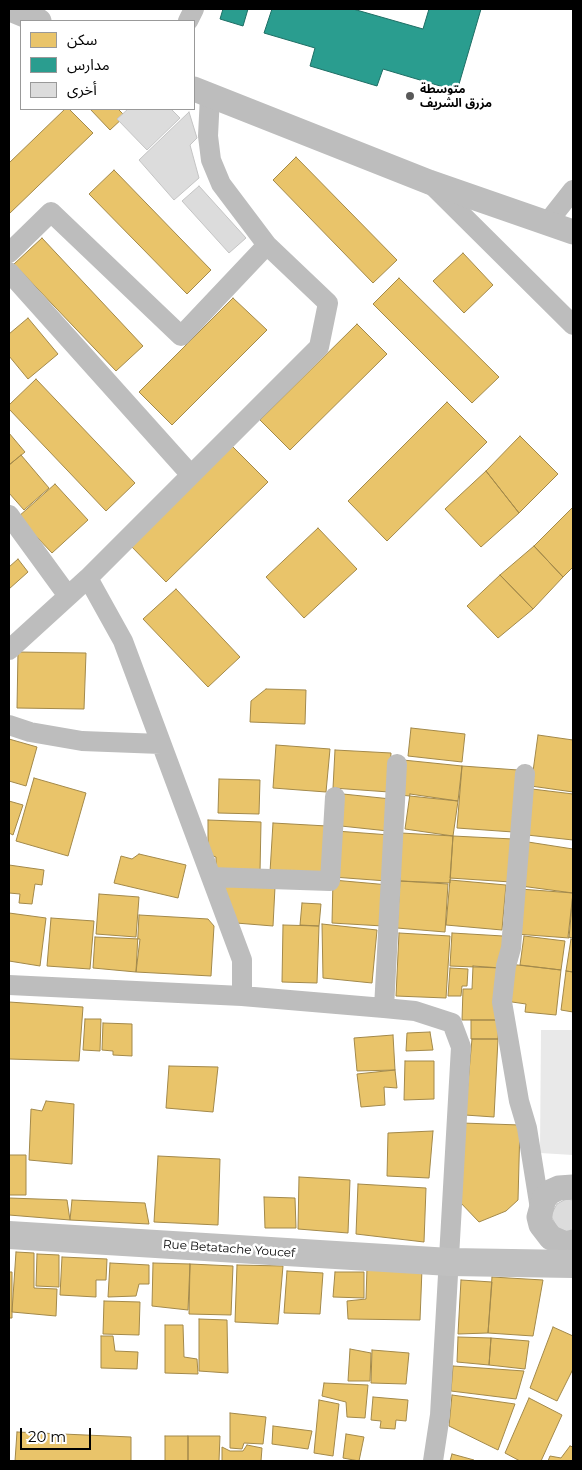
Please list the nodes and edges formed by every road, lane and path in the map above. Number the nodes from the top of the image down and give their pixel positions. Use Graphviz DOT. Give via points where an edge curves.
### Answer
graph roads {
  1 [pos="10,9"];
  2 [pos="36,20"];
  3 [pos="202,93"];
  4 [pos="429,182"];
  5 [pos="573,190"];
  6 [pos="546,223"];
  7 [pos="573,232"];
  8 [pos="267,245"];
  9 [pos="9,253"];
  10 [pos="9,272"];
  11 [pos="573,325"];
  12 [pos="191,475"];
  13 [pos="9,515"];
  14 [pos="88,578"];
  15 [pos="68,596"];
  16 [pos="9,650"];
  17 [pos="9,725"];
  18 [pos="161,744"];
  19 [pos="397,764"];
  20 [pos="525,774"];
  21 [pos="335,798"];
  22 [pos="211,877"];
  23 [pos="9,985"];
  24 [pos="242,996"];
  25 [pos="384,1008"];
  26 [pos="573,1187"];
  27 [pos="540,1209"];
  28 [pos="9,1235"];
  29 [pos="571,1250"];
  30 [pos="450,1262"];
  31 [pos="433,1461"];
  1 -- 2 [label="street"];
  3 -- 4 [label="street"];
  3 -- 8 [label="street" via="211,160 222,184"];
  4 -- 6 [label="street"];
  4 -- 11 [label="street"];
  5 -- 6 [label="street"];
  6 -- 7 [label="street"];
  8 -- 9 [label="street" via="181,336 51,212"];
  8 -- 12 [label="street" via="328,303 319,347"];
  10 -- 12 [label="street"];
  12 -- 14 [label="street"];
  13 -- 15 [label="street"];
  14 -- 15 [label="street"];
  14 -- 18 [label="street" via="123,641"];
  15 -- 16 [label="street"];
  17 -- 18 [label="street" via="82,741"];
  18 -- 22 [label="street"];
  19 -- 25 [label="street"];
  20 -- 27 [label="street" via="511,948 502,1002 519,1102 528,1128"];
  21 -- 22 [label="street" via="330,881"];
  22 -- 24 [label="street" via="242,960"];
  23 -- 24 [label="street"];
  24 -- 25 [label="street"];
  25 -- 30 [label="street" via="415,1011 452,1022 461,1047"];
  26 -- 27 [label="street" via="550,1192"];
  27 -- 29 [label="street" via="541,1226 551,1238"];
  28 -- 30 [label="main road, Rue Betatache Youcef"];
  29 -- 30 [label="main road, Rue Betatache Youcef" via="516,1262"];
  30 -- 31 [label="street" via="440,1415"];
}
